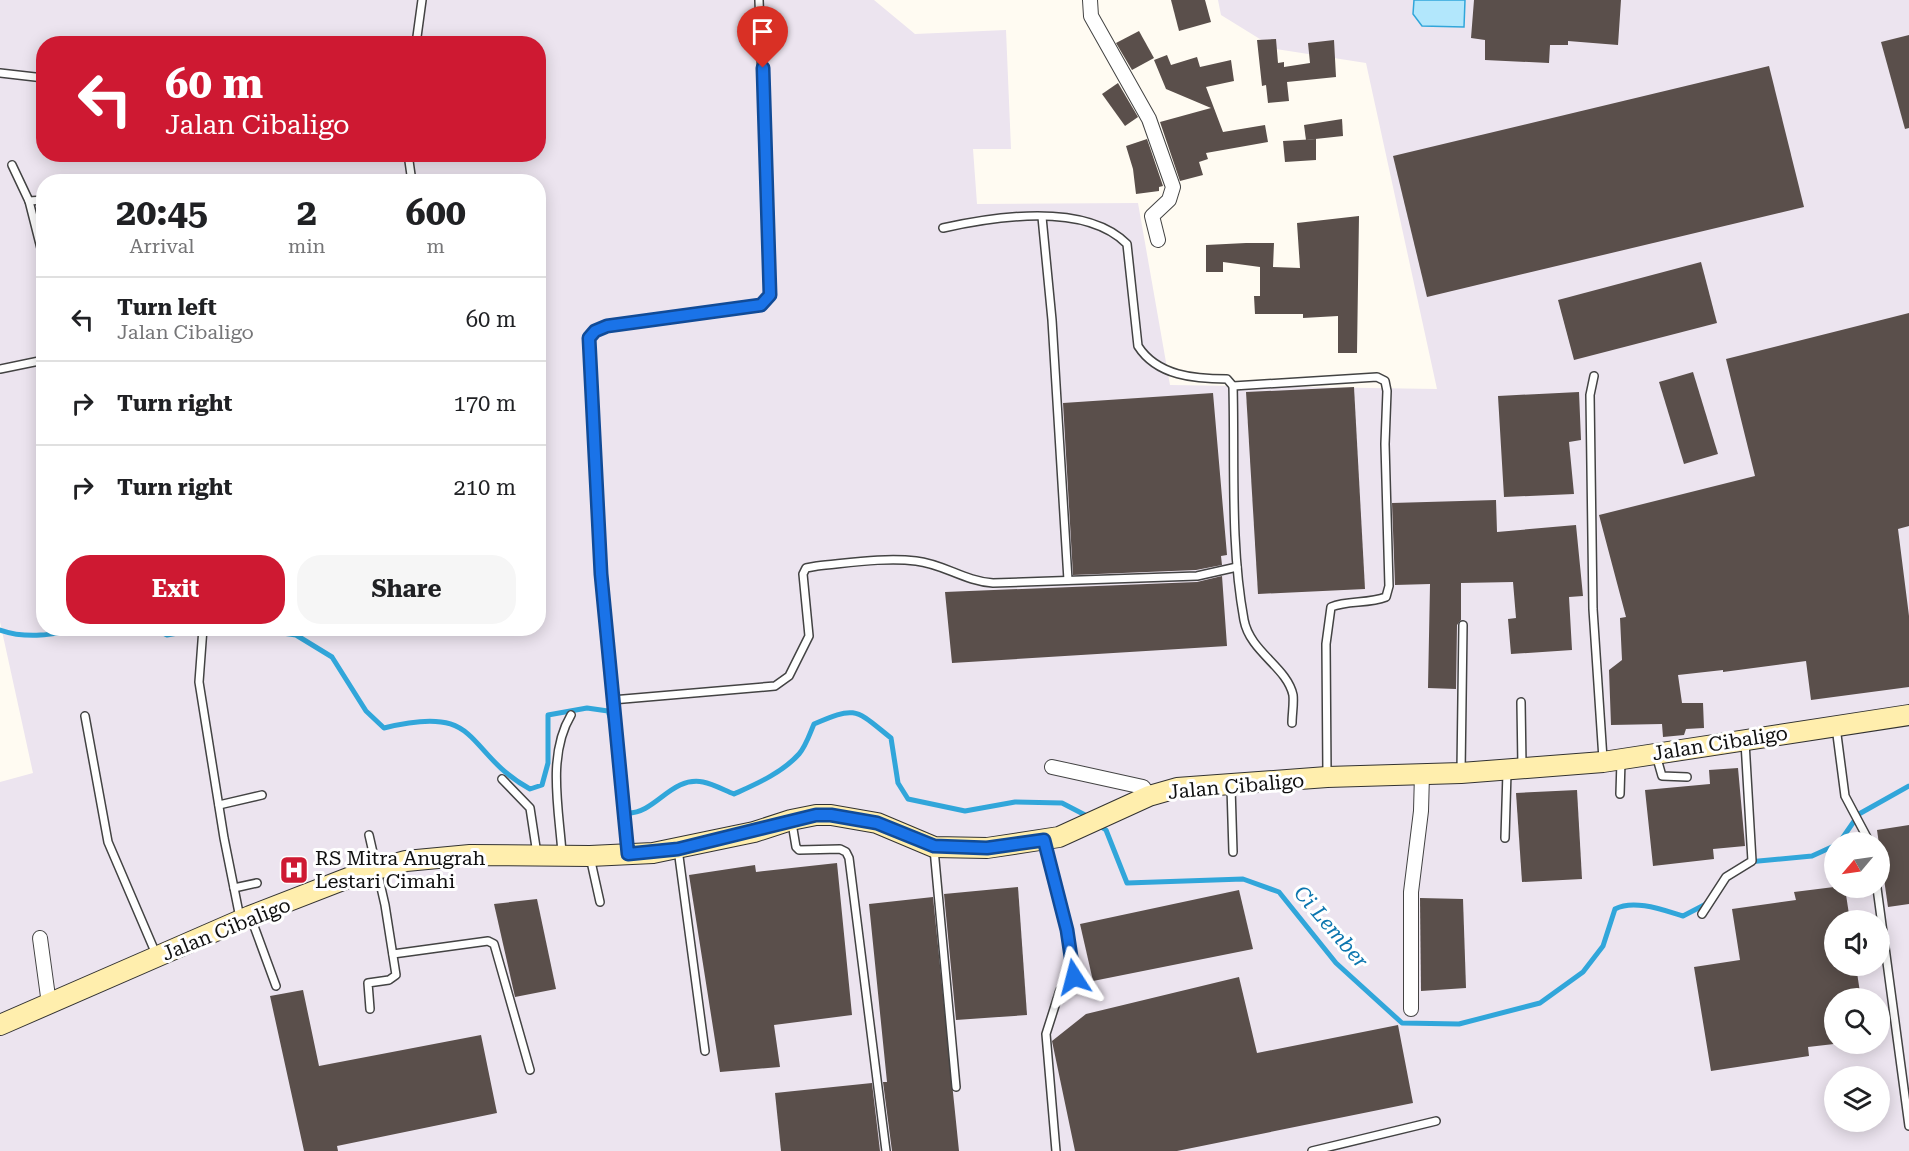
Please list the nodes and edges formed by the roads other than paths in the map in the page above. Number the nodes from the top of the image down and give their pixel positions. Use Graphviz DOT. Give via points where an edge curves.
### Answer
graph roads {
  1 [pos="422,0"];
  2 [pos="759,0"];
  3 [pos="1090,0"];
  4 [pos="417,36"];
  5 [pos="0,73"];
  6 [pos="36,77"];
  7 [pos="12,165"];
  8 [pos="29,201"];
  9 [pos="36,201"];
  10 [pos="1041,216"];
  11 [pos="943,228"];
  12 [pos="36,229"];
  13 [pos="1158,240"];
  14 [pos="36,362"];
  15 [pos="0,369"];
  16 [pos="1593,376"];
  17 [pos="1233,386"];
  18 [pos="1237,567"];
  19 [pos="1068,580"];
  20 [pos="1463,625"];
  21 [pos="204,636"];
  22 [pos="612,700"];
  23 [pos="1521,702"];
  24 [pos="571,715"];
  25 [pos="1909,715"];
  26 [pos="85,717"];
  27 [pos="1292,723"];
  28 [pos="1836,724"];
  29 [pos="1745,742"];
  30 [pos="1656,753"];
  31 [pos="1612,760"];
  32 [pos="1052,767"];
  33 [pos="1515,769"];
  34 [pos="1461,773"];
  35 [pos="1422,774"];
  36 [pos="1327,777"];
  37 [pos="1687,777"];
  38 [pos="502,780"];
  39 [pos="1231,785"];
  40 [pos="1620,794"];
  41 [pos="262,795"];
  42 [pos="1149,796"];
  43 [pos="219,805"];
  44 [pos="791,820"];
  45 [pos="1864,832"];
  46 [pos="369,835"];
  47 [pos="1505,838"];
  48 [pos="1044,840"];
  49 [pos="934,846"];
  50 [pos="678,849"];
  51 [pos="1233,852"];
  52 [pos="628,854"];
  53 [pos="590,856"];
  54 [pos="537,857"];
  55 [pos="562,857"];
  56 [pos="376,868"];
  57 [pos="257,883"];
  58 [pos="234,888"];
  59 [pos="1878,898"];
  60 [pos="600,902"];
  61 [pos="1702,914"];
  62 [pos="245,919"];
  63 [pos="40,938"];
  64 [pos="393,954"];
  65 [pos="157,957"];
  66 [pos="276,986"];
  67 [pos="49,1004"];
  68 [pos="370,1009"];
  69 [pos="1411,1009"];
  70 [pos="0,1025"];
  71 [pos="705,1051"];
  72 [pos="530,1070"];
  73 [pos="956,1087"];
  74 [pos="1436,1121"];
  75 [pos="1909,1126"];
  76 [pos="886,1151"];
  77 [pos="1056,1151"];
  78 [pos="1312,1151"];
  1 -- 4 [label="lane"];
  2 -- 22 [label="lane" via="770,295 761,305 607,326 589,338"];
  3 -- 13 [label="street" via="1095,25 1149,119 1173,187 1169,200 1152,216"];
  5 -- 6 [label="lane"];
  7 -- 8 [label="lane"];
  8 -- 9 [label="lane"];
  8 -- 12 [label="lane"];
  10 -- 11 [label="lane" via="973,221"];
  10 -- 17 [label="lane" via="1069,216 1115,233 1127,244 1138,346 1144,355 1156,366 1182,375 1227,379"];
  10 -- 19 [label="lane" via="1052,320"];
  14 -- 15 [label="lane"];
  16 -- 31 [label="lane" via="1593,609"];
  17 -- 18 [label="lane"];
  17 -- 36 [label="lane" via="1377,377 1385,381 1389,586 1386,597 1373,602 1339,603 1329,613"];
  18 -- 19 [label="lane" via="1197,576"];
  18 -- 27 [label="lane" via="1249,638 1284,678 1293,695"];
  19 -- 22 [label="lane" via="977,582 916,561 806,568 802,579 808,636 789,676 775,686"];
  20 -- 34 [label="lane"];
  21 -- 43 [label="lane" via="200,682"];
  22 -- 52 [label="lane"];
  23 -- 33 [label="lane"];
  24 -- 55 [label="lane" via="563,729 557,770"];
  25 -- 28 [label="main road, Jalan Cibaligo"];
  26 -- 65 [label="lane" via="108,842"];
  28 -- 29 [label="main road, Jalan Cibaligo"];
  28 -- 45 [label="lane" via="1845,796"];
  29 -- 30 [label="main road, Jalan Cibaligo"];
  29 -- 61 [label="lane" via="1752,861 1726,877"];
  30 -- 31 [label="main road, Jalan Cibaligo"];
  30 -- 37 [label="lane" via="1662,776"];
  31 -- 33 [label="main road, Jalan Cibaligo"];
  31 -- 40 [label="lane"];
  32 -- 42 [label="street" via="1143,787"];
  33 -- 34 [label="main road, Jalan Cibaligo"];
  33 -- 47 [label="lane"];
  34 -- 35 [label="main road, Jalan Cibaligo"];
  35 -- 36 [label="main road, Jalan Cibaligo"];
  35 -- 69 [label="street" via="1411,892"];
  36 -- 39 [label="main road, Jalan Cibaligo"];
  38 -- 54 [label="lane" via="530,808"];
  39 -- 42 [label="main road, Jalan Cibaligo" via="1177,788"];
  39 -- 51 [label="lane"];
  41 -- 43 [label="lane"];
  42 -- 48 [label="main road, Jalan Cibaligo" via="1059,837"];
  43 -- 58 [label="lane"];
  44 -- 49 [label="main road, Jalan Cibaligo" via="816,815 852,818 877,823"];
  44 -- 50 [label="main road, Jalan Cibaligo"];
  44 -- 76 [label="lane" via="799,850 840,849 849,858"];
  46 -- 56 [label="lane"];
  48 -- 49 [label="main road, Jalan Cibaligo" via="987,848"];
  48 -- 77 [label="lane" via="1067,930 1074,977 1060,990 1046,1034"];
  49 -- 73 [label="lane"];
  50 -- 52 [label="main road, Jalan Cibaligo"];
  50 -- 71 [label="lane"];
  52 -- 53 [label="main road, Jalan Cibaligo"];
  53 -- 55 [label="main road, Jalan Cibaligo"];
  53 -- 60 [label="lane"];
  54 -- 55 [label="main road, Jalan Cibaligo"];
  54 -- 56 [label="main road, Jalan Cibaligo" via="436,857"];
  56 -- 62 [label="main road, Jalan Cibaligo"];
  56 -- 64 [label="lane"];
  57 -- 58 [label="lane"];
  58 -- 62 [label="lane"];
  59 -- 75 [label="lane"];
  62 -- 65 [label="main road, Jalan Cibaligo"];
  62 -- 66 [label="lane"];
  63 -- 67 [label="street"];
  64 -- 68 [label="lane" via="396,975 366,987"];
  64 -- 72 [label="lane" via="488,941 494,944"];
  65 -- 67 [label="main road, Jalan Cibaligo"];
  67 -- 70 [label="main road, Jalan Cibaligo"];
  74 -- 78 [label="lane"];
}
